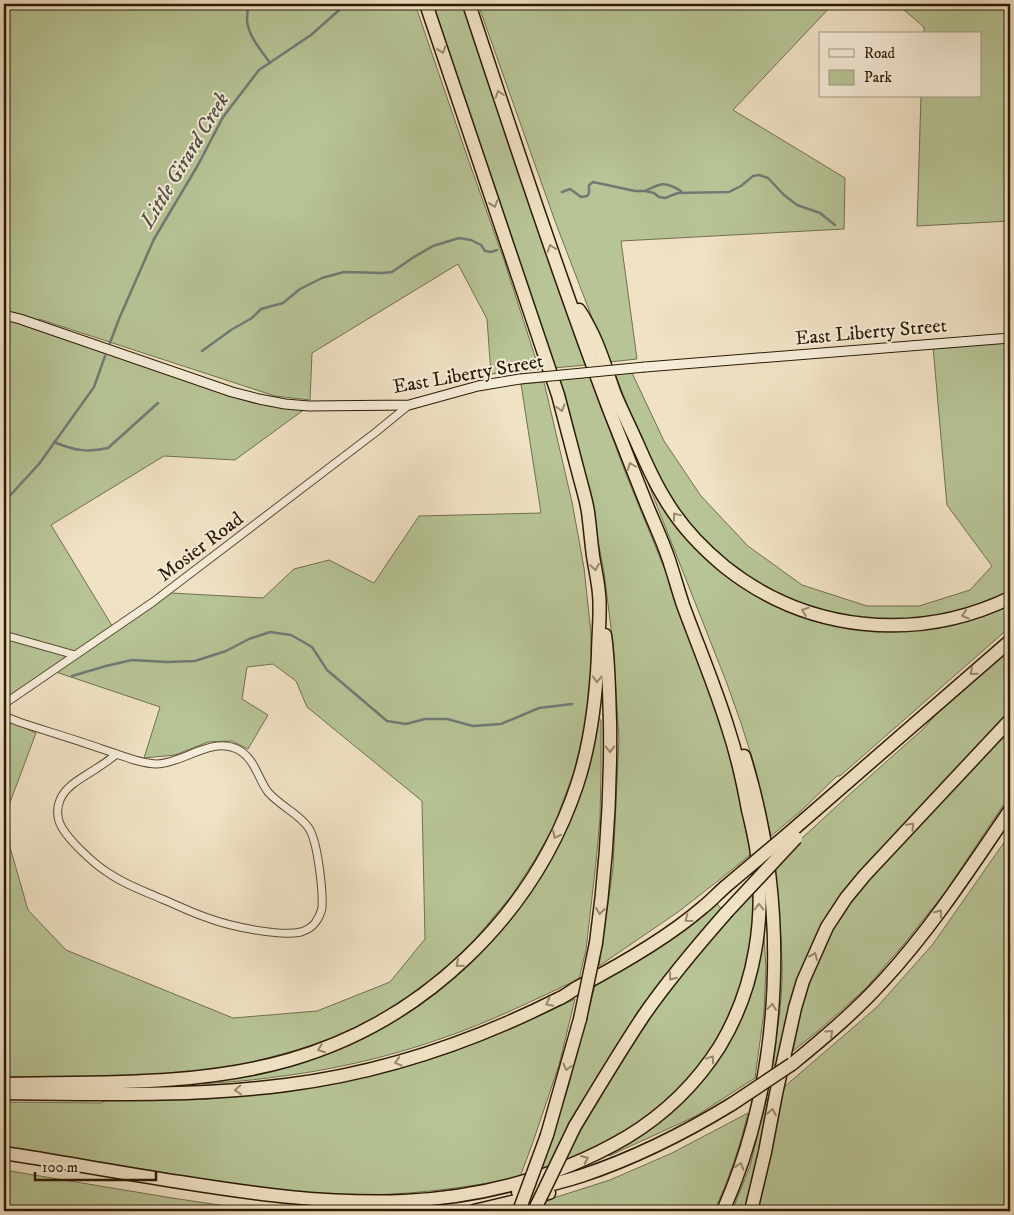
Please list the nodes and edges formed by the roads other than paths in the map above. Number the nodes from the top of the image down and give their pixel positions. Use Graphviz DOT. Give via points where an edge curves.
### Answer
graph roads {
  1 [pos="426,4"];
  2 [pos="469,4"];
  3 [pos="561,276"];
  4 [pos="4,315"];
  5 [pos="1010,338"];
  6 [pos="409,405"];
  7 [pos="669,560"];
  8 [pos="600,596"];
  9 [pos="1010,598"];
  10 [pos="4,635"];
  11 [pos="1010,640"];
  12 [pos="75,655"];
  13 [pos="4,704"];
  14 [pos="4,716"];
  15 [pos="1010,720"];
  16 [pos="116,754"];
  17 [pos="1010,810"];
  18 [pos="796,832"];
  19 [pos="4,1084"];
  20 [pos="4,1093"];
  21 [pos="731,1109"];
  22 [pos="4,1153"];
  23 [pos="4,1160"];
  24 [pos="525,1196"];
  25 [pos="474,1211"];
  26 [pos="512,1211"];
  27 [pos="518,1211"];
  28 [pos="534,1211"];
  29 [pos="722,1211"];
  30 [pos="752,1211"];
  1 -- 8 [label="highway, one-way" via="558,394 588,510"];
  3 -- 2 [label="highway, one-way"];
  7 -- 3 [label="highway, one-way"];
  9 -- 3 [label="highway, one-way" via="949,619 906,626 872,625 801,610 742,580 689,532 665,499 616,397 592,333"];
  4 -- 6 [label="street, East Liberty Street" via="258,399 309,406"];
  5 -- 6 [label="street, East Liberty Street, bridge" via="520,378"];
  6 -- 12 [label="street, Mosier Road" via="180,582"];
  22 -- 7 [label="highway, one-way" via="263,1195 334,1201 406,1201 476,1193 566,1168 640,1129 679,1098 712,1058 737,1014 754,956 760,907 756,849 738,764 728,726"];
  29 -- 7 [label="highway, one-way" via="747,1145 765,1064 773,997 772,908 764,842 751,778 687,595"];
  8 -- 19 [label="highway, one-way" via="593,715 578,783 568,808 543,860 508,912 490,935 434,986 361,1032 290,1060 256,1068 153,1081"];
  8 -- 24 [label="highway, one-way, bridge" via="609,688 610,771 606,855 596,943 580,1019 547,1135"];
  10 -- 12 [label="street"];
  11 -- 18 [label="highway, one-way"];
  12 -- 13 [label="street, Mosier Road"];
  14 -- 16 [label="street"];
  30 -- 15 [label="highway, one-way" via="795,1008 827,927 865,875"];
  16 -- 16 [label="street" via="156,764 221,746 230,747 249,758 269,792 312,834 316,844 322,908 316,922 307,930 294,933 227,924 125,883 93,862 62,827 58,808 68,788"];
  21 -- 17 [label="highway, one-way, bridge" via="830,1033 884,981 951,898"];
  18 -- 20 [label="highway, one-way, bridge" via="652,944 560,998 452,1045 370,1069 286,1085 135,1094"];
  18 -- 28 [label="highway, one-way, bridge" via="679,968 645,1014 575,1126"];
  21 -- 23 [label="highway" via="622,1161 554,1184 477,1200 406,1207 358,1209 273,1203"];
  21 -- 25 [label="highway" via="676,1144 637,1162 555,1192"];
  24 -- 26 [label="highway, bridge"];
  24 -- 27 [label="highway, bridge"];
}
